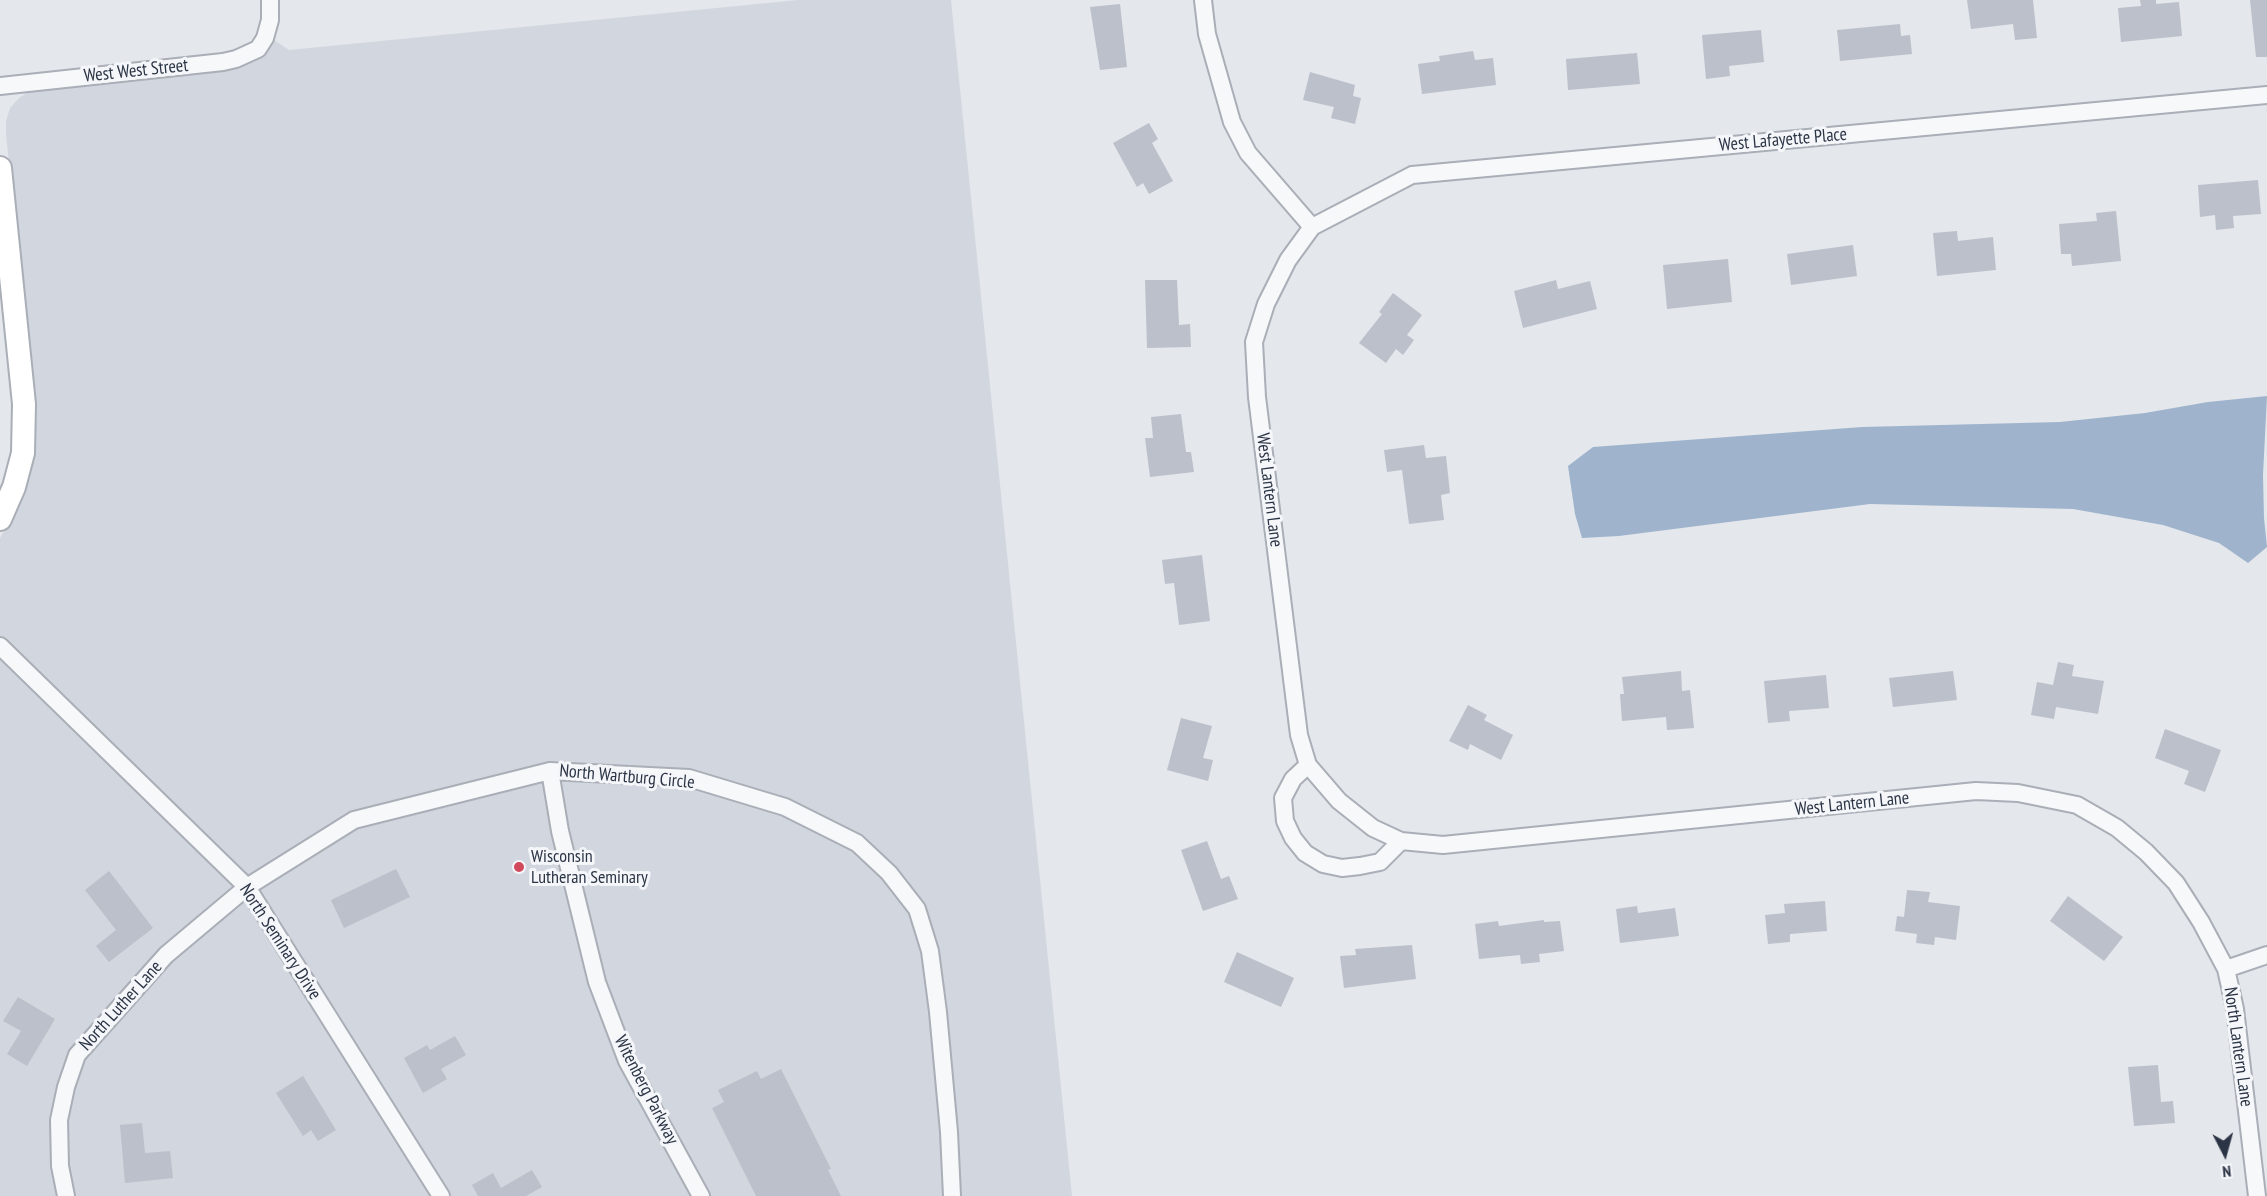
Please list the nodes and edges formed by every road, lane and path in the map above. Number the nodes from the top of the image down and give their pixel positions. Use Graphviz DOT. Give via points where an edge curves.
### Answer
graph roads {
  1 [pos="270,0"];
  2 [pos="1203,0"];
  3 [pos="0,86"];
  4 [pos="2267,95"];
  5 [pos="0,168"];
  6 [pos="1312,227"];
  7 [pos="0,519"];
  8 [pos="0,646"];
  9 [pos="1308,765"];
  10 [pos="550,771"];
  11 [pos="1401,842"];
  12 [pos="247,887"];
  13 [pos="2267,955"];
  14 [pos="2226,969"];
  15 [pos="66,1196"];
  16 [pos="441,1196"];
  17 [pos="701,1196"];
  18 [pos="952,1196"];
  19 [pos="2257,1196"];
  1 -- 3 [label="street, West West Street" via="265,38 249,54 223,62"];
  2 -- 6 [label="street" via="1207,34 1232,122 1248,153"];
  4 -- 6 [label="street, West Lafayette Place" via="1412,175"];
  5 -- 7 [label="street" via="24,404 23,453"];
  6 -- 9 [label="street, West Lantern Lane" via="1288,260 1266,304 1254,342 1257,397 1299,735"];
  8 -- 12 [label="street, North Seminary Drive"];
  9 -- 11 [label="street, West Lantern Lane" via="1339,801 1373,828"];
  9 -- 11 [label="street" via="1293,779 1283,798 1285,821 1305,854 1323,864 1360,866 1380,862"];
  10 -- 12 [label="street, North Wartburg Circle" via="354,820"];
  10 -- 17 [label="street, Witenberg Parkway" via="560,831 597,982 627,1061"];
  10 -- 18 [label="street, North Wartburg Circle" via="689,778 785,807 857,843 889,873 917,909 930,951"];
  11 -- 14 [label="street, West Lantern Lane" via="1443,845 1976,791 2018,793 2077,805 2117,828 2146,852 2176,884"];
  12 -- 15 [label="street, North Luther Lane" via="166,955 77,1055 59,1120 60,1166"];
  12 -- 16 [label="street, North Seminary Drive"];
  13 -- 14 [label="street"];
  14 -- 19 [label="street, North Lantern Lane" via="2235,1009"];
}
